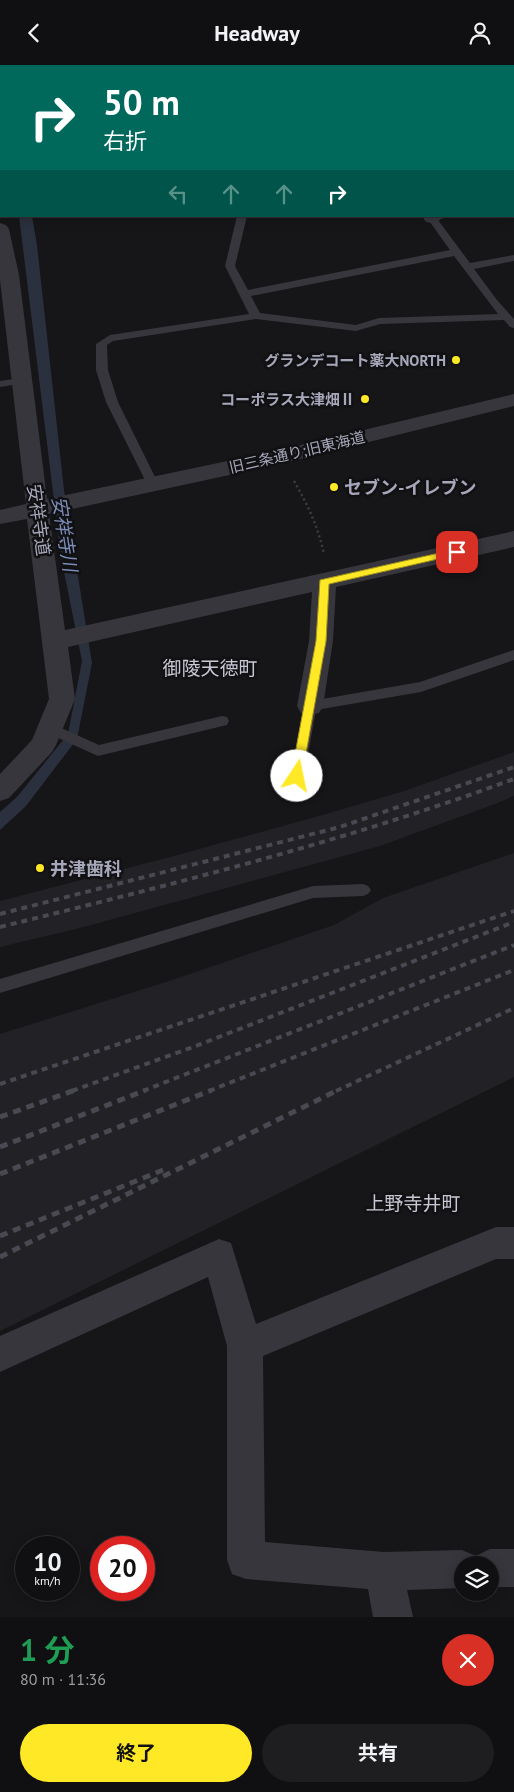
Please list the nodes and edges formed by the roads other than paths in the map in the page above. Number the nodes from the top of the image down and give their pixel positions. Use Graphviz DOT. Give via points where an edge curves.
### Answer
graph roads {
  1 [pos="242,217"];
  2 [pos="436,217"];
  3 [pos="0,229"];
  4 [pos="457,252"];
  5 [pos="514,258"];
  6 [pos="467,267"];
  7 [pos="245,294"];
  8 [pos="256,316"];
  9 [pos="510,321"];
  10 [pos="21,381"];
  11 [pos="0,384"];
  12 [pos="514,400"];
  13 [pos="153,485"];
  14 [pos="43,509"];
  15 [pos="0,517"];
  16 [pos="514,539"];
  17 [pos="324,582"];
  18 [pos="60,640"];
  19 [pos="514,655"];
  20 [pos="310,706"];
  21 [pos="222,721"];
  22 [pos="54,730"];
  23 [pos="297,776"];
  24 [pos="0,791"];
  25 [pos="363,890"];
  26 [pos="0,986"];
  27 [pos="514,1243"];
  28 [pos="245,1346"];
  29 [pos="0,1354"];
  30 [pos="499,1568"];
  31 [pos="514,1568"];
  32 [pos="454,1569"];
  33 [pos="384,1571"];
  34 [pos="393,1617"];
  1 -- 7 [label="lane" via="230,266"];
  2 -- 4 [label="lane"];
  3 -- 10 [label="street, 安祥寺道" via="9,275"];
  4 -- 6 [label="lane"];
  4 -- 7 [label="lane"];
  5 -- 6 [label="lane"];
  6 -- 9 [label="lane"];
  7 -- 8 [label="lane"];
  8 -- 9 [label="lane" via="356,328 379,321"];
  8 -- 13 [label="lane" via="110,338 101,344 102,370 112,402"];
  10 -- 11 [label="lane"];
  10 -- 14 [label="street, 安祥寺道"];
  12 -- 13 [label="street, 旧三条通り;旧東海道"];
  13 -- 14 [label="street, 旧三条通り;旧東海道"];
  14 -- 15 [label="street"];
  14 -- 18 [label="street, 安祥寺道"];
  16 -- 17 [label="street"];
  17 -- 18 [label="street"];
  17 -- 20 [label="street" via="321,641"];
  18 -- 22 [label="street, 安祥寺道" via="62,699"];
  19 -- 20 [label="lane" via="421,687"];
  20 -- 23 [label="lane"];
  21 -- 22 [label="lane" via="98,751"];
  22 -- 24 [label="street, 安祥寺道"];
  25 -- 26 [label="lane" via="313,892"];
  27 -- 28 [label="street" via="496,1243"];
  28 -- 29 [label="street" via="219,1255"];
  28 -- 33 [label="street" via="246,1560"];
  30 -- 31 [label="street"];
  32 -- 33 [label="street"];
  33 -- 34 [label="street"];
}
